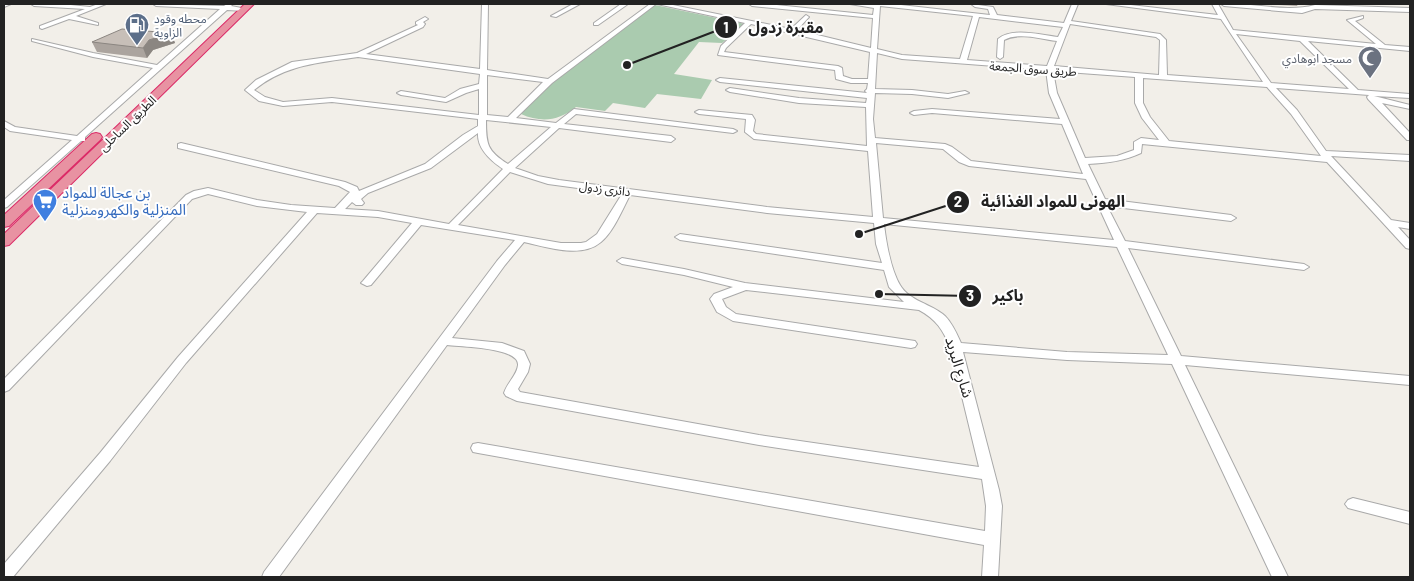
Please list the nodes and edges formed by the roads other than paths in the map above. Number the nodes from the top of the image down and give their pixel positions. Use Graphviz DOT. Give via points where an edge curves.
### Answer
graph roads {
  1 [pos="8,4"];
  2 [pos="34,4"];
  3 [pos="103,4"];
  4 [pos="156,4"];
  5 [pos="485,4"];
  6 [pos="577,4"];
  7 [pos="625,4"];
  8 [pos="653,4"];
  9 [pos="660,4"];
  10 [pos="697,4"];
  11 [pos="752,4"];
  12 [pos="853,4"];
  13 [pos="974,4"];
  14 [pos="1075,4"];
  15 [pos="1109,4"];
  16 [pos="1215,4"];
  17 [pos="1224,4"];
  18 [pos="4,5"];
  19 [pos="877,5"];
  20 [pos="94,6"];
  21 [pos="237,6"];
  22 [pos="934,7"];
  23 [pos="690,9"];
  24 [pos="1410,10"];
  25 [pos="976,15"];
  26 [pos="67,16"];
  27 [pos="554,16"];
  28 [pos="877,17"];
  29 [pos="994,17"];
  30 [pos="1361,17"];
  31 [pos="806,18"];
  32 [pos="1224,18"];
  33 [pos="425,19"];
  34 [pos="750,22"];
  35 [pos="1066,23"];
  36 [pos="96,24"];
  37 [pos="596,24"];
  38 [pos="42,26"];
  39 [pos="792,32"];
  40 [pos="1231,32"];
  41 [pos="1302,39"];
  42 [pos="34,40"];
  43 [pos="1062,40"];
  44 [pos="1384,47"];
  45 [pos="1410,48"];
  46 [pos="873,51"];
  47 [pos="358,55"];
  48 [pos="1000,58"];
  49 [pos="963,63"];
  50 [pos="158,68"];
  51 [pos="1049,69"];
  52 [pos="483,72"];
  53 [pos="1139,75"];
  54 [pos="1163,77"];
  55 [pos="720,80"];
  56 [pos="549,81"];
  57 [pos="870,81"];
  58 [pos="1268,84"];
  59 [pos="482,86"];
  60 [pos="730,90"];
  61 [pos="1355,91"];
  62 [pos="401,93"];
  63 [pos="964,93"];
  64 [pos="1410,96"];
  65 [pos="869,97"];
  66 [pos="1374,100"];
  67 [pos="1410,107"];
  68 [pos="699,112"];
  69 [pos="914,113"];
  70 [pos="481,117"];
  71 [pos="510,120"];
  72 [pos="1065,122"];
  73 [pos="4,123"];
  74 [pos="559,124"];
  75 [pos="481,128"];
  76 [pos="733,131"];
  77 [pos="1410,138"];
  78 [pos="77,139"];
  79 [pos="671,139"];
  80 [pos="93,140"];
  81 [pos="1166,143"];
  82 [pos="871,144"];
  83 [pos="181,146"];
  84 [pos="1323,152"];
  85 [pos="1410,158"];
  86 [pos="1330,160"];
  87 [pos="1083,161"];
  88 [pos="509,168"];
  89 [pos="1089,177"];
  90 [pos="628,191"];
  91 [pos="1102,202"];
  92 [pos="359,203"];
  93 [pos="4,205"];
  94 [pos="314,210"];
  95 [pos="338,211"];
  96 [pos="1231,218"];
  97 [pos="878,221"];
  98 [pos="418,222"];
  99 [pos="4,223"];
  100 [pos="1390,223"];
  101 [pos="1410,226"];
  102 [pos="451,227"];
  103 [pos="680,237"];
  104 [pos="522,238"];
  105 [pos="4,242"];
  106 [pos="1123,244"];
  107 [pos="1410,246"];
  108 [pos="622,261"];
  109 [pos="888,267"];
  110 [pos="1304,267"];
  111 [pos="367,283"];
  112 [pos="745,286"];
  113 [pos="924,308"];
  114 [pos="446,341"];
  115 [pos="911,344"];
  116 [pos="956,347"];
  117 [pos="1176,360"];
  118 [pos="1410,381"];
  119 [pos="4,387"];
  120 [pos="478,448"];
  121 [pos="989,474"];
  122 [pos="1353,504"];
  123 [pos="1410,518"];
  124 [pos="991,539"];
  125 [pos="4,576"];
  126 [pos="270,577"];
  127 [pos="990,577"];
  128 [pos="1280,577"];
  1 -- 18 [label="street"];
  2 -- 20 [label="street"];
  3 -- 20 [label="street"];
  4 -- 21 [label="street"];
  5 -- 52 [label="street, دائرى زدول"];
  6 -- 27 [label="street"];
  7 -- 37 [label="street"];
  8 -- 56 [label="street"];
  9 -- 23 [label="street, طريق سوق الجمعة"];
  10 -- 23 [label="street"];
  11 -- 28 [label="street"];
  12 -- 19 [label="street"];
  13 -- 29 [label="street" via="991,8"];
  14 -- 35 [label="street"];
  15 -- 32 [label="street"];
  16 -- 32 [label="street"];
  17 -- 24 [label="street" via="1302,11 1315,8"];
  19 -- 22 [label="street"];
  19 -- 28 [label="street, شارع البريد"];
  20 -- 26 [label="street"];
  21 -- 50 [label="street"];
  21 -- 80 [label="highway, الطريق الساحلى"];
  21 -- 105 [label="highway, الطريق الساحلى"];
  22 -- 25 [label="street"];
  23 -- 34 [label="street, طريق سوق الجمعة"];
  25 -- 29 [label="street"];
  25 -- 49 [label="street"];
  26 -- 36 [label="street"];
  26 -- 38 [label="street"];
  28 -- 46 [label="street, شارع البريد"];
  29 -- 35 [label="street"];
  30 -- 44 [label="street" via="1350,20"];
  31 -- 39 [label="street"];
  32 -- 40 [label="street"];
  33 -- 47 [label="street" via="418,23 421,26"];
  34 -- 39 [label="street, طريق سوق الجمعة"];
  34 -- 57 [label="street" via="723,47 720,54 836,67 843,79"];
  35 -- 43 [label="street"];
  35 -- 54 [label="street" via="1158,35 1163,40"];
  39 -- 46 [label="street, طريق سوق الجمعة"];
  40 -- 41 [label="street"];
  40 -- 58 [label="street"];
  41 -- 44 [label="street"];
  41 -- 61 [label="street"];
  42 -- 50 [label="street"];
  43 -- 48 [label="street" via="1004,36"];
  43 -- 51 [label="street"];
  44 -- 45 [label="street"];
  46 -- 49 [label="street, طريق سوق الجمعة"];
  46 -- 57 [label="street, شارع البريد"];
  47 -- 52 [label="street"];
  47 -- 70 [label="street" via="295,64 249,90 262,99 283,104 332,100"];
  49 -- 51 [label="street, طريق سوق الجمعة"];
  50 -- 78 [label="street"];
  51 -- 53 [label="street, طريق سوق الجمعة"];
  51 -- 72 [label="street" via="1050,85"];
  52 -- 56 [label="street"];
  52 -- 59 [label="street, دائرى زدول"];
  53 -- 54 [label="street, طريق سوق الجمعة"];
  53 -- 81 [label="street" via="1139,103 1146,118"];
  54 -- 58 [label="street, طريق سوق الجمعة"];
  55 -- 65 [label="street"];
  56 -- 71 [label="street"];
  57 -- 65 [label="street, شارع البريد"];
  58 -- 61 [label="street, طريق سوق الجمعة"];
  58 -- 84 [label="street" via="1294,112"];
  59 -- 62 [label="street" via="462,90 446,100"];
  59 -- 70 [label="street, دائرى زدول"];
  60 -- 65 [label="street" via="845,105"];
  61 -- 64 [label="street, طريق سوق الجمعة"];
  61 -- 66 [label="street"];
  63 -- 65 [label="street" via="953,96 919,92"];
  65 -- 82 [label="street, شارع البريد"];
  66 -- 67 [label="street"];
  66 -- 77 [label="street"];
  68 -- 82 [label="street" via="750,117 749,132 754,136"];
  69 -- 72 [label="street" via="924,110"];
  70 -- 71 [label="street"];
  70 -- 75 [label="street, دائرى زدول"];
  71 -- 74 [label="street"];
  72 -- 87 [label="street"];
  73 -- 78 [label="street" via="13,129"];
  74 -- 76 [label="street" via="574,111"];
  74 -- 79 [label="street"];
  74 -- 88 [label="street"];
  75 -- 88 [label="street, دائرى زدول" via="485,148 494,159"];
  75 -- 92 [label="street" via="428,166 364,191 356,198"];
  78 -- 80 [label="street"];
  78 -- 93 [label="street"];
  80 -- 99 [label="highway, الطريق الساحلى"];
  81 -- 86 [label="street"];
  81 -- 87 [label="street" via="1139,141 1138,151 1126,157"];
  82 -- 89 [label="street" via="945,148 969,164"];
  82 -- 97 [label="street, شارع البريد"];
  83 -- 95 [label="street" via="354,189 355,192"];
  84 -- 85 [label="street"];
  84 -- 86 [label="street"];
  86 -- 100 [label="street"];
  87 -- 89 [label="street"];
  88 -- 90 [label="street, دائرى زدول" via="547,181"];
  88 -- 102 [label="street"];
  89 -- 91 [label="street"];
  90 -- 97 [label="street, دائرى زدول"];
  90 -- 104 [label="street" via="597,240 587,245 561,247"];
  91 -- 96 [label="street"];
  91 -- 106 [label="street"];
  94 -- 95 [label="street"];
  94 -- 119 [label="street" via="256,203 208,192 192,195"];
  94 -- 125 [label="street" via="182,360 106,457"];
  95 -- 98 [label="street"];
  97 -- 106 [label="street, دائرى زدول"];
  97 -- 109 [label="street, شارع البريد"];
  98 -- 102 [label="street"];
  98 -- 111 [label="street"];
  100 -- 101 [label="street"];
  100 -- 107 [label="street"];
  102 -- 104 [label="street"];
  103 -- 109 [label="street"];
  104 -- 114 [label="street"];
  106 -- 110 [label="street, دائرى زدول"];
  106 -- 117 [label="street"];
  108 -- 112 [label="street"];
  109 -- 113 [label="street, شارع البريد" via="895,287"];
  112 -- 113 [label="street"];
  112 -- 115 [label="street" via="718,296 717,304 722,312 733,317"];
  113 -- 116 [label="street, شارع البريد" via="946,326"];
  114 -- 121 [label="street" via="510,349 521,355 524,362 522,372 511,393 516,396 759,440"];
  114 -- 126 [label="street"];
  116 -- 117 [label="street"];
  116 -- 121 [label="street, شارع البريد"];
  117 -- 118 [label="street"];
  117 -- 128 [label="street"];
  120 -- 124 [label="street"];
  121 -- 124 [label="street, شارع البريد" via="994,506"];
  122 -- 123 [label="street"];
  124 -- 127 [label="street, شارع البريد"];
}
